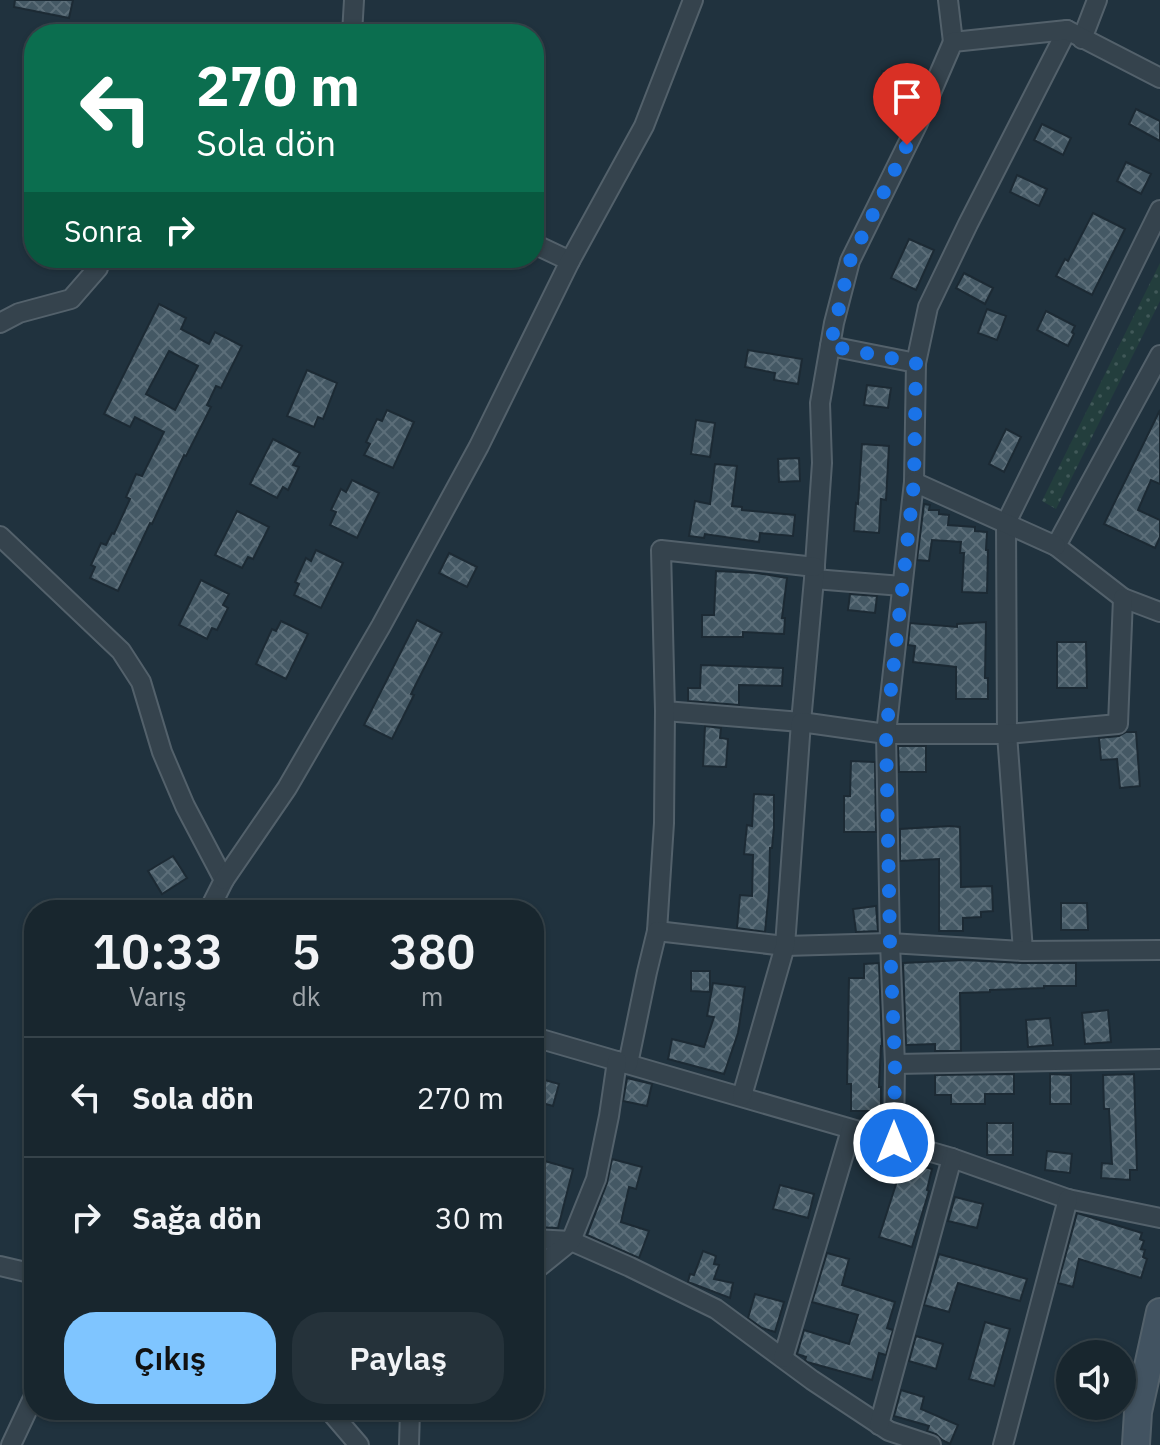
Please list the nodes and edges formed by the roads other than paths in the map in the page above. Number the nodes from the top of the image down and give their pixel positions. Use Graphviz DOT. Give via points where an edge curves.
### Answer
graph roads {
  1 [pos="354,0"];
  2 [pos="693,0"];
  3 [pos="948,0"];
  4 [pos="1097,0"];
  5 [pos="353,24"];
  6 [pos="1074,34"];
  7 [pos="953,42"];
  8 [pos="1160,78"];
  9 [pos="1160,210"];
  10 [pos="544,249"];
  11 [pos="570,261"];
  12 [pos="98,268"];
  13 [pos="0,323"];
  14 [pos="830,346"];
  15 [pos="1160,355"];
  16 [pos="916,363"];
  17 [pos="914,482"];
  18 [pos="1006,523"];
  19 [pos="0,536"];
  20 [pos="1056,546"];
  21 [pos="815,573"];
  22 [pos="902,586"];
  23 [pos="1123,598"];
  24 [pos="1160,612"];
  25 [pos="665,711"];
  26 [pos="801,722"];
  27 [pos="886,734"];
  28 [pos="1007,734"];
  29 [pos="224,880"];
  30 [pos="214,900"];
  31 [pos="657,931"];
  32 [pos="890,943"];
  33 [pos="785,946"];
  34 [pos="1160,950"];
  35 [pos="1023,951"];
  36 [pos="544,1040"];
  37 [pos="1160,1059"];
  38 [pos="623,1062"];
  39 [pos="895,1064"];
  40 [pos="742,1096"];
  41 [pos="851,1130"];
  42 [pos="894,1143"];
  43 [pos="952,1158"];
  44 [pos="1068,1199"];
  45 [pos="1160,1218"];
  46 [pos="544,1240"];
  47 [pos="571,1241"];
  48 [pos="544,1263"];
  49 [pos="0,1266"];
  50 [pos="24,1272"];
  51 [pos="1159,1316"];
  52 [pos="783,1358"];
  53 [pos="1160,1370"];
  54 [pos="24,1414"];
  55 [pos="338,1420"];
  56 [pos="410,1420"];
  57 [pos="879,1425"];
  58 [pos="1160,1427"];
  59 [pos="8,1443"];
  60 [pos="359,1445"];
  61 [pos="409,1445"];
  62 [pos="931,1445"];
  63 [pos="1003,1445"];
  64 [pos="1136,1445"];
  1 -- 5 [label="street"];
  2 -- 11 [label="street" via="644,126"];
  3 -- 7 [label="street"];
  4 -- 6 [label="street"];
  6 -- 7 [label="street"];
  6 -- 8 [label="street"];
  6 -- 16 [label="street" via="928,307"];
  7 -- 14 [label="street" via="850,261"];
  9 -- 18 [label="street"];
  10 -- 11 [label="street"];
  11 -- 29 [label="street" via="479,446 381,626 287,788"];
  12 -- 13 [label="street" via="71,299"];
  14 -- 16 [label="street"];
  14 -- 21 [label="street" via="820,403"];
  15 -- 20 [label="street"];
  16 -- 17 [label="street"];
  17 -- 18 [label="street"];
  17 -- 22 [label="street"];
  18 -- 20 [label="street"];
  18 -- 28 [label="street"];
  19 -- 29 [label="street" via="121,651 141,682 162,752"];
  20 -- 23 [label="street"];
  21 -- 22 [label="street"];
  21 -- 25 [label="street" via="661,550"];
  21 -- 26 [label="street"];
  22 -- 27 [label="street"];
  23 -- 24 [label="street"];
  23 -- 28 [label="street" via="1118,724"];
  25 -- 26 [label="street"];
  25 -- 31 [label="street"];
  26 -- 27 [label="street"];
  26 -- 33 [label="street"];
  27 -- 28 [label="street"];
  27 -- 32 [label="street"];
  28 -- 35 [label="street"];
  29 -- 30 [label="street"];
  31 -- 33 [label="street"];
  31 -- 38 [label="street"];
  32 -- 33 [label="street"];
  32 -- 35 [label="street"];
  32 -- 39 [label="street"];
  33 -- 40 [label="street"];
  34 -- 35 [label="street"];
  36 -- 38 [label="street"];
  37 -- 39 [label="street"];
  38 -- 40 [label="street"];
  38 -- 47 [label="street" via="596,1179"];
  39 -- 42 [label="street"];
  40 -- 41 [label="street"];
  41 -- 42 [label="street"];
  41 -- 52 [label="street"];
  42 -- 43 [label="street"];
  43 -- 44 [label="street"];
  43 -- 57 [label="street"];
  44 -- 45 [label="street"];
  44 -- 63 [label="street"];
  46 -- 47 [label="street"];
  47 -- 48 [label="street"];
  47 -- 52 [label="street" via="716,1309"];
  49 -- 50 [label="street"];
  51 -- 53 [label="street"];
  51 -- 64 [label="main road"];
  52 -- 57 [label="street"];
  54 -- 59 [label="street"];
  55 -- 60 [label="street"];
  56 -- 61 [label="street"];
  57 -- 62 [label="street"];
  58 -- 64 [label="main road"];
}
